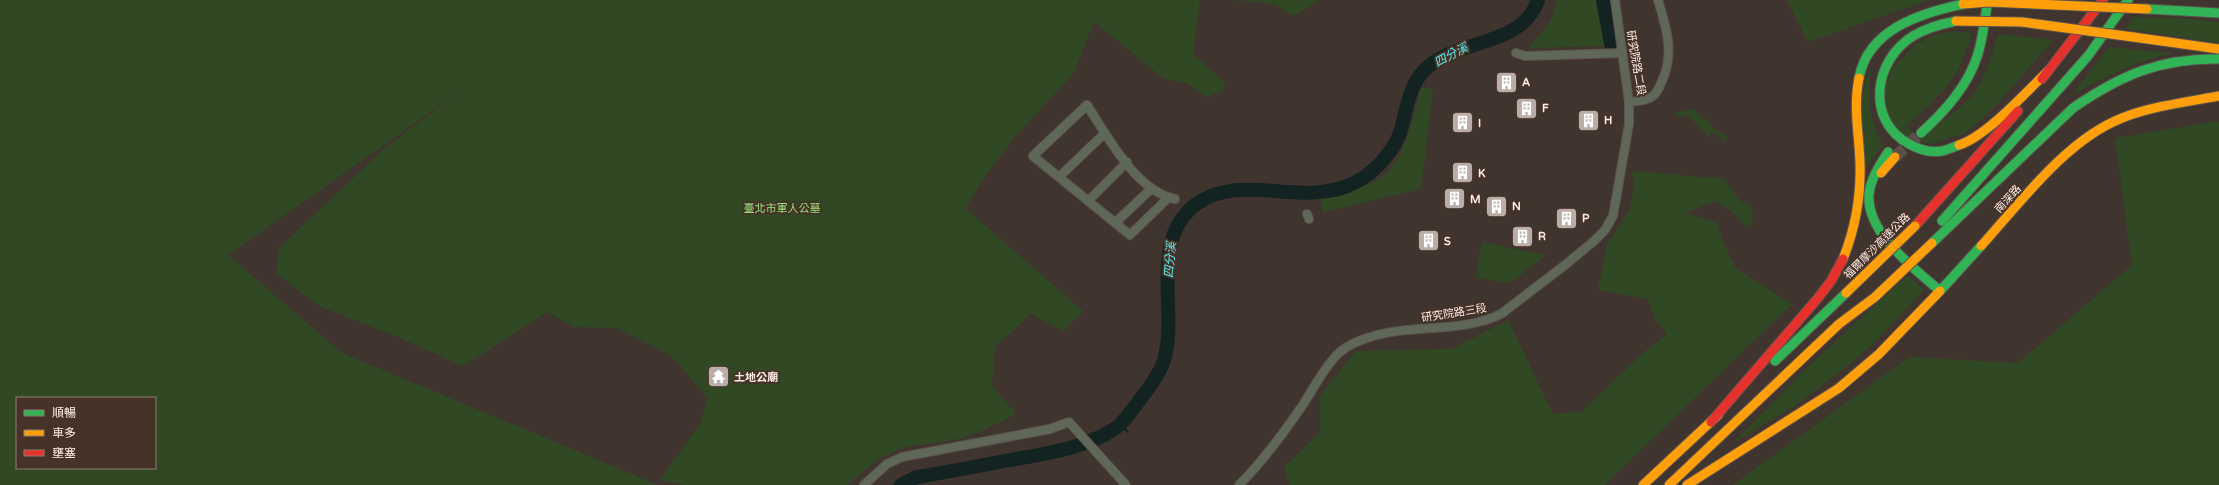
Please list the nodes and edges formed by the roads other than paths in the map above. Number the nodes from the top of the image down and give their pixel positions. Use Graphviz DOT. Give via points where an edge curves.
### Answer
graph roads {
  1 [pos="1615,0"];
  2 [pos="1658,0"];
  3 [pos="1988,0"];
  4 [pos="2102,0"];
  5 [pos="2128,0"];
  6 [pos="2219,13"];
  7 [pos="2219,49"];
  8 [pos="1516,53"];
  9 [pos="1621,53"];
  10 [pos="2219,59"];
  11 [pos="2048,71"];
  12 [pos="2219,96"];
  13 [pos="1630,102"];
  14 [pos="1918,131"];
  15 [pos="1105,133"];
  16 [pos="1892,155"];
  17 [pos="1127,162"];
  18 [pos="1060,177"];
  19 [pos="1151,189"];
  20 [pos="1088,200"];
  21 [pos="1115,223"];
  22 [pos="1929,241"];
  23 [pos="1940,291"];
  24 [pos="1711,422"];
  25 [pos="864,485"];
  26 [pos="1126,485"];
  27 [pos="1239,485"];
  28 [pos="1643,485"];
  29 [pos="1669,485"];
  30 [pos="1688,485"];
  1 -- 9 [label="street, 研究院路二段"];
  2 -- 13 [label="street, 研究院路二段" via="1669,36 1669,57 1665,74 1656,94 1645,100"];
  3 -- 14 [label="main road" via="1976,61 1952,102"];
  4 -- 11 [label="main road, 福爾摩沙高速公路"];
  5 -- 22 [label="main road" via="2088,56"];
  6 -- 24 [label="main road, bridge" via="1996,2 1963,4 1922,13 1891,30 1876,45 1860,74 1856,93 1860,193 1854,229 1840,265 1829,282"];
  7 -- 11 [label="main road, bridge" via="2006,21 1956,21 1928,28 1908,39 1888,57 1878,88 1878,104 1889,129 1901,140 1926,151 1938,152 1967,143"];
  8 -- 9 [label="street" via="1525,56"];
  9 -- 13 [label="street, 研究院路二段"];
  10 -- 22 [label="main road" via="2152,64 2124,75 2097,91 2073,108"];
  11 -- 24 [label="main road, 福爾摩沙高速公路, bridge" via="2013,118 1915,226"];
  12 -- 23 [label="main road, 南深路" via="2149,109 2120,119 2086,138 2050,170"];
  13 -- 27 [label="street, 研究院路三段" via="1629,124 1613,216 1605,230 1594,241 1501,314 1446,327 1385,333 1350,345 1334,358 1300,409"];
  15 -- 17 [label="street"];
  15 -- 18 [label="street"];
  15 -- 18 [label="street" via="1087,105 1033,156"];
  16 -- 23 [label="main road" via="1879,164 1873,177 1870,194 1872,220 1877,230"];
  17 -- 19 [label="street"];
  17 -- 20 [label="street"];
  18 -- 20 [label="street"];
  19 -- 21 [label="street"];
  19 -- 21 [label="street" via="1172,198 1130,235"];
  20 -- 21 [label="street"];
  22 -- 29 [label="main road, bridge" via="1875,297 1839,324"];
  23 -- 30 [label="main road, 南深路" via="1889,344 1838,388 1712,467"];
  24 -- 28 [label="main road, 福爾摩沙高速公路"];
  25 -- 26 [label="street" via="887,464 902,457 1050,430 1069,422"];
}
